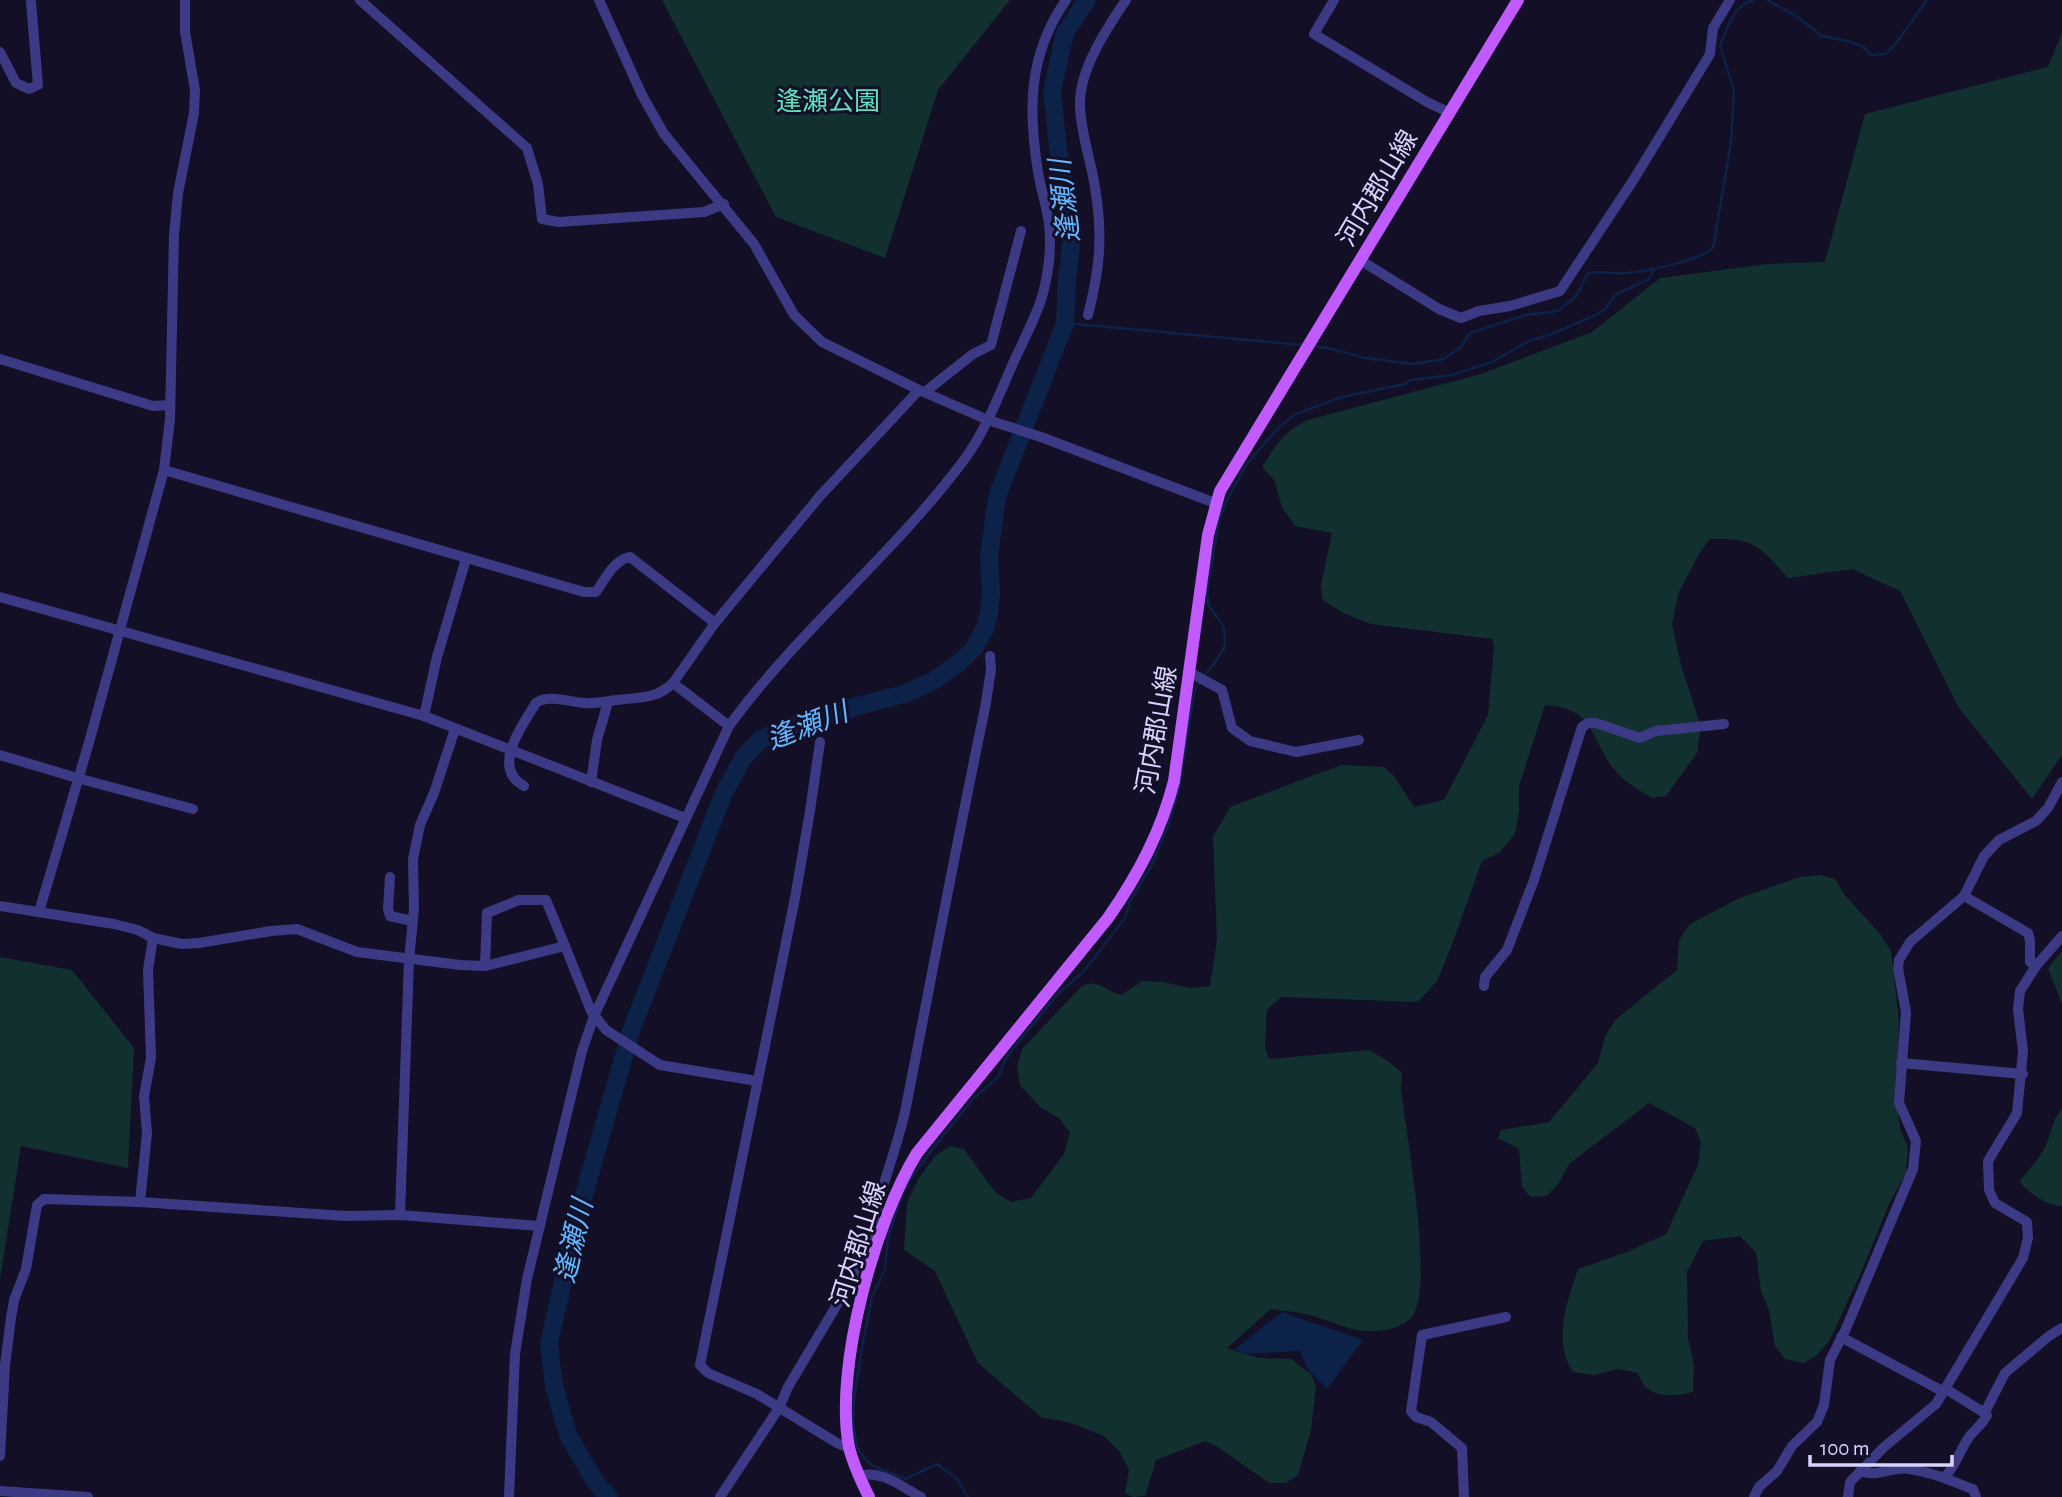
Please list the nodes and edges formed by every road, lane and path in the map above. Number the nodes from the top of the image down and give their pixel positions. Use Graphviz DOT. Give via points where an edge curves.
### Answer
graph roads {
  1 [pos="185,0"];
  2 [pos="360,0"];
  3 [pos="599,0"];
  4 [pos="1066,0"];
  5 [pos="1126,0"];
  6 [pos="1334,0"];
  7 [pos="1518,0"];
  8 [pos="1730,0"];
  9 [pos="31,2"];
  10 [pos="0,52"];
  11 [pos="1450,113"];
  12 [pos="724,204"];
  13 [pos="1021,231"];
  14 [pos="1360,260"];
  15 [pos="1088,315"];
  16 [pos="0,359"];
  17 [pos="922,391"];
  18 [pos="170,405"];
  19 [pos="991,421"];
  20 [pos="164,470"];
  21 [pos="1215,503"];
  22 [pos="466,559"];
  23 [pos="0,597"];
  24 [pos="715,623"];
  25 [pos="118,630"];
  26 [pos="989,656"];
  27 [pos="1189,672"];
  28 [pos="673,683"];
  29 [pos="608,702"];
  30 [pos="424,716"];
  31 [pos="1724,724"];
  32 [pos="729,726"];
  33 [pos="455,729"];
  34 [pos="1359,740"];
  35 [pos="820,742"];
  36 [pos="510,751"];
  37 [pos="0,755"];
  38 [pos="77,778"];
  39 [pos="591,782"];
  40 [pos="2062,782"];
  41 [pos="524,786"];
  42 [pos="193,809"];
  43 [pos="685,818"];
  44 [pos="390,877"];
  45 [pos="1964,896"];
  46 [pos="0,906"];
  47 [pos="39,912"];
  48 [pos="412,921"];
  49 [pos="2062,936"];
  50 [pos="153,938"];
  51 [pos="565,946"];
  52 [pos="409,960"];
  53 [pos="485,966"];
  54 [pos="2036,966"];
  55 [pos="1485,986"];
  56 [pos="594,1016"];
  57 [pos="1901,1063"];
  58 [pos="2022,1074"];
  59 [pos="757,1081"];
  60 [pos="140,1202"];
  61 [pos="400,1215"];
  62 [pos="540,1226"];
  63 [pos="874,1240"];
  64 [pos="1506,1317"];
  65 [pos="2062,1328"];
  66 [pos="1841,1337"];
  67 [pos="1945,1391"];
  68 [pos="779,1408"];
  69 [pos="1987,1415"];
  70 [pos="849,1448"];
  71 [pos="0,1456"];
  72 [pos="1860,1471"];
  73 [pos="859,1476"];
  74 [pos="1945,1477"];
  75 [pos="0,1491"];
  76 [pos="88,1497"];
  77 [pos="509,1497"];
  78 [pos="720,1497"];
  79 [pos="869,1497"];
  80 [pos="921,1497"];
  81 [pos="1464,1497"];
  82 [pos="1754,1497"];
  83 [pos="1848,1497"];
  84 [pos="1976,1497"];
  1 -- 18 [label="street" via="185,32 195,90 174,235"];
  2 -- 12 [label="street" via="527,148 542,219 559,222 704,212"];
  3 -- 12 [label="street" via="664,134"];
  4 -- 19 [label="street" via="1042,42 1033,78 1031,120 1049,225 1047,273 1040,302"];
  5 -- 15 [label="street" via="1096,48 1080,106 1101,238"];
  6 -- 11 [label="street" via="1314,34"];
  7 -- 11 [label="main road, 河内郡山線"];
  8 -- 14 [label="street" via="1713,28 1710,54 1560,292 1461,318"];
  9 -- 10 [label="street" via="38,85 29,89 16,83"];
  11 -- 14 [label="main road, 河内郡山線"];
  12 -- 17 [label="street" via="806,328 839,352"];
  13 -- 17 [label="street" via="991,345"];
  14 -- 21 [label="main road, 河内郡山線"];
  16 -- 18 [label="street" via="153,406"];
  17 -- 19 [label="street"];
  17 -- 24 [label="street" via="820,496"];
  18 -- 20 [label="street"];
  19 -- 21 [label="street"];
  19 -- 32 [label="street" via="922,511 756,689"];
  20 -- 22 [label="street"];
  20 -- 25 [label="street"];
  21 -- 27 [label="main road, 河内郡山線"];
  22 -- 24 [label="street" via="592,593 616,564 630,557"];
  22 -- 30 [label="street"];
  23 -- 25 [label="street"];
  24 -- 28 [label="street"];
  25 -- 30 [label="street"];
  25 -- 38 [label="street"];
  26 -- 63 [label="street" via="985,708 906,1107 875,1211"];
  27 -- 34 [label="street" via="1222,690 1232,728 1251,741 1296,752"];
  27 -- 63 [label="main road, 河内郡山線" via="1174,781 1139,872 1108,918 917,1153"];
  28 -- 29 [label="street" via="652,697"];
  28 -- 32 [label="street"];
  29 -- 36 [label="street" via="541,700"];
  29 -- 39 [label="street"];
  30 -- 33 [label="street"];
  31 -- 55 [label="street" via="1656,730 1640,738 1596,723 1582,727 1534,880 1507,950 1485,977"];
  32 -- 43 [label="street"];
  33 -- 36 [label="street"];
  33 -- 48 [label="street" via="416,841"];
  35 -- 59 [label="street"];
  36 -- 39 [label="street"];
  36 -- 41 [label="street" via="513,776"];
  37 -- 38 [label="street"];
  38 -- 42 [label="street"];
  38 -- 47 [label="street"];
  39 -- 43 [label="street"];
  40 -- 45 [label="street" via="2036,821 1999,840 1984,856"];
  43 -- 56 [label="street"];
  44 -- 48 [label="street" via="390,916"];
  45 -- 54 [label="street" via="2028,933 2029,961"];
  45 -- 57 [label="street" via="1900,955 1906,1012"];
  46 -- 47 [label="street"];
  47 -- 50 [label="street" via="114,924"];
  48 -- 52 [label="street"];
  49 -- 54 [label="street"];
  50 -- 52 [label="street" via="194,944 296,929 357,952"];
  50 -- 60 [label="street" via="148,970 151,1058 144,1096 147,1133"];
  51 -- 53 [label="street"];
  51 -- 53 [label="street" via="546,900 519,900 487,913"];
  51 -- 56 [label="street"];
  52 -- 53 [label="street"];
  52 -- 61 [label="street"];
  54 -- 58 [label="street" via="2017,1004"];
  56 -- 59 [label="street" via="606,1030 660,1065"];
  56 -- 62 [label="street"];
  57 -- 58 [label="street"];
  57 -- 66 [label="street" via="1899,1103 1916,1141 1913,1169"];
  58 -- 67 [label="street" via="2016,1117 1990,1156 1988,1179 1995,1203 2027,1223 2026,1248"];
  59 -- 68 [label="street" via="700,1365"];
  60 -- 61 [label="street" via="346,1216"];
  60 -- 71 [label="street" via="51,1198 38,1202 26,1269 10,1318"];
  61 -- 62 [label="street"];
  62 -- 77 [label="street" via="514,1354"];
  63 -- 68 [label="street" via="864,1244 851,1281"];
  63 -- 70 [label="main road, 河内郡山線" via="851,1350 845,1406"];
  64 -- 81 [label="street" via="1422,1335 1411,1411 1462,1448"];
  65 -- 67 [label="street" via="2006,1373 1983,1412"];
  66 -- 67 [label="street"];
  66 -- 82 [label="street" via="1830,1360 1817,1422 1792,1446"];
  67 -- 72 [label="street" via="1930,1410"];
  68 -- 70 [label="street"];
  68 -- 78 [label="street"];
  69 -- 74 [label="street"];
  70 -- 73 [label="main road, 河内郡山線"];
  72 -- 74 [label="street" via="1870,1474 1897,1468"];
  72 -- 83 [label="street" via="1850,1482"];
  73 -- 79 [label="main road, 河内郡山線"];
  73 -- 80 [label="street" via="881,1476"];
  74 -- 84 [label="street" via="1973,1489"];
  75 -- 76 [label="street"];
}
